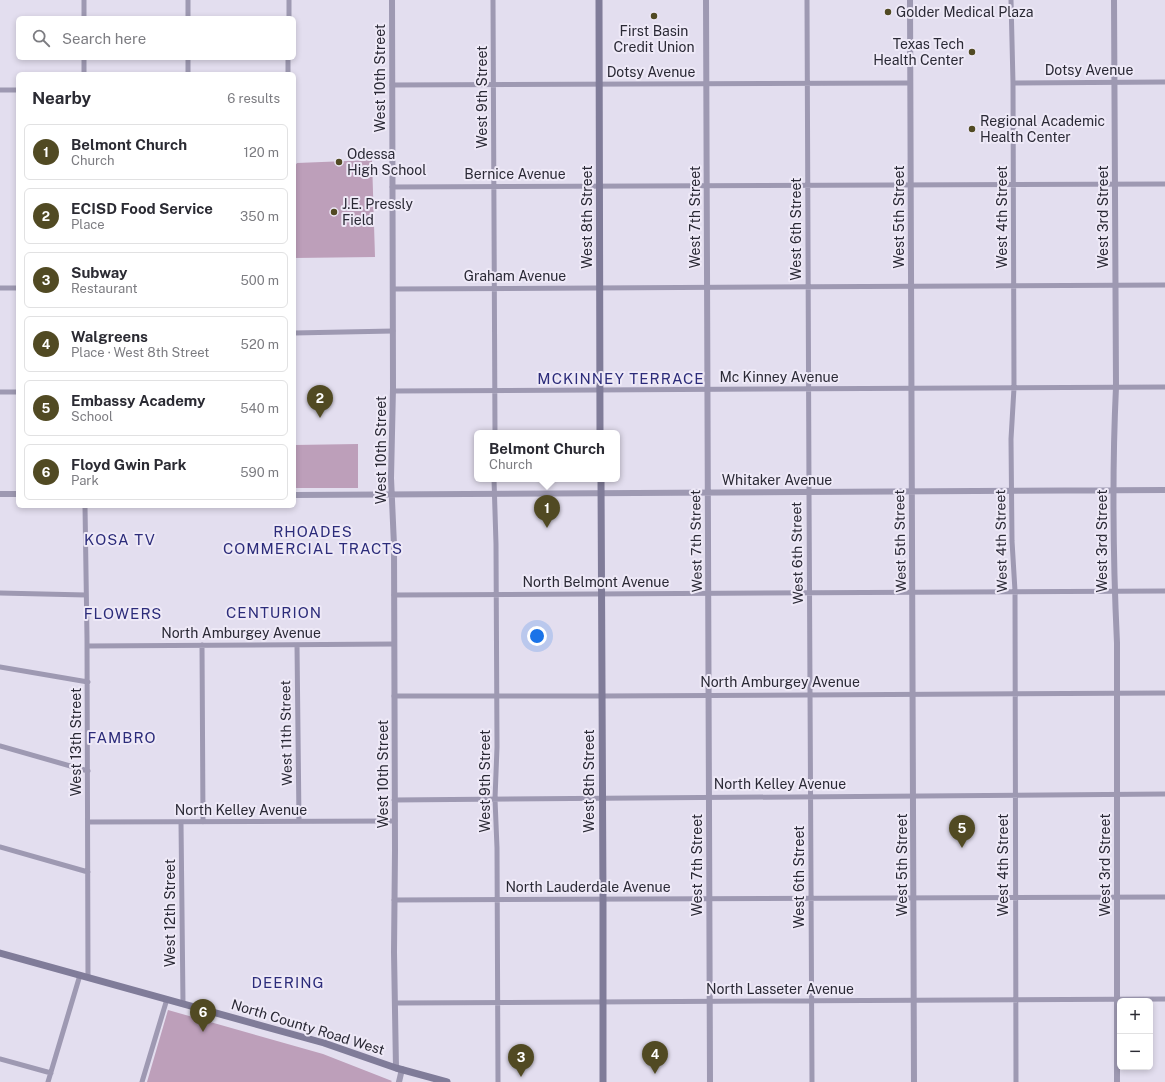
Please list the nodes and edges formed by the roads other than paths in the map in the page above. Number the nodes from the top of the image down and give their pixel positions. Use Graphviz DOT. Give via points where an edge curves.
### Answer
graph roads {
  1 [pos="84,0"];
  2 [pos="188,0"];
  3 [pos="289,0"];
  4 [pos="392,0"];
  5 [pos="493,0"];
  6 [pos="599,0"];
  7 [pos="706,0"];
  8 [pos="807,0"];
  9 [pos="910,0"];
  10 [pos="1011,0"];
  11 [pos="1114,0"];
  12 [pos="84,16"];
  13 [pos="188,16"];
  14 [pos="289,16"];
  15 [pos="84,60"];
  16 [pos="188,60"];
  17 [pos="288,60"];
  18 [pos="84,72"];
  19 [pos="188,72"];
  20 [pos="288,72"];
  21 [pos="1115,82"];
  22 [pos="1165,82"];
  23 [pos="808,83"];
  24 [pos="910,83"];
  25 [pos="1013,83"];
  26 [pos="494,84"];
  27 [pos="599,84"];
  28 [pos="706,84"];
  29 [pos="392,85"];
  30 [pos="0,90"];
  31 [pos="16,90"];
  32 [pos="1014,184"];
  33 [pos="1115,184"];
  34 [pos="1165,184"];
  35 [pos="707,185"];
  36 [pos="808,185"];
  37 [pos="911,185"];
  38 [pos="494,186"];
  39 [pos="600,186"];
  40 [pos="392,187"];
  41 [pos="1116,285"];
  42 [pos="1165,285"];
  43 [pos="911,286"];
  44 [pos="1014,286"];
  45 [pos="600,287"];
  46 [pos="707,287"];
  47 [pos="809,287"];
  48 [pos="0,288"];
  49 [pos="16,288"];
  50 [pos="494,288"];
  51 [pos="392,289"];
  52 [pos="393,331"];
  53 [pos="296,333"];
  54 [pos="1116,387"];
  55 [pos="1165,387"];
  56 [pos="1014,388"];
  57 [pos="707,389"];
  58 [pos="809,389"];
  59 [pos="912,389"];
  60 [pos="495,390"];
  61 [pos="600,390"];
  62 [pos="393,391"];
  63 [pos="0,392"];
  64 [pos="16,392"];
  65 [pos="495,430"];
  66 [pos="600,430"];
  67 [pos="494,482"];
  68 [pos="601,482"];
  69 [pos="1114,490"];
  70 [pos="1165,490"];
  71 [pos="911,491"];
  72 [pos="1012,491"];
  73 [pos="707,492"];
  74 [pos="809,492"];
  75 [pos="494,493"];
  76 [pos="601,493"];
  77 [pos="0,494"];
  78 [pos="16,494"];
  79 [pos="392,494"];
  80 [pos="296,495"];
  81 [pos="85,508"];
  82 [pos="1015,591"];
  83 [pos="810,592"];
  84 [pos="912,592"];
  85 [pos="1165,592"];
  86 [pos="0,593"];
  87 [pos="708,593"];
  88 [pos="1114,593"];
  89 [pos="496,594"];
  90 [pos="602,594"];
  91 [pos="86,595"];
  92 [pos="394,595"];
  93 [pos="297,644"];
  94 [pos="394,644"];
  95 [pos="202,645"];
  96 [pos="87,646"];
  97 [pos="0,668"];
  98 [pos="88,682"];
  99 [pos="1117,693"];
  100 [pos="1165,693"];
  101 [pos="810,694"];
  102 [pos="913,694"];
  103 [pos="1015,694"];
  104 [pos="709,695"];
  105 [pos="394,696"];
  106 [pos="496,696"];
  107 [pos="602,696"];
  108 [pos="0,746"];
  109 [pos="88,771"];
  110 [pos="1117,794"];
  111 [pos="1165,794"];
  112 [pos="1015,795"];
  113 [pos="811,796"];
  114 [pos="913,796"];
  115 [pos="603,797"];
  116 [pos="709,797"];
  117 [pos="496,799"];
  118 [pos="394,800"];
  119 [pos="395,821"];
  120 [pos="88,822"];
  121 [pos="181,822"];
  122 [pos="203,822"];
  123 [pos="299,822"];
  124 [pos="0,847"];
  125 [pos="88,872"];
  126 [pos="1117,897"];
  127 [pos="1165,897"];
  128 [pos="914,898"];
  129 [pos="1015,898"];
  130 [pos="497,899"];
  131 [pos="603,899"];
  132 [pos="709,899"];
  133 [pos="811,899"];
  134 [pos="394,900"];
  135 [pos="0,953"];
  136 [pos="80,975"];
  137 [pos="88,977"];
  138 [pos="1117,998"];
  139 [pos="1153,998"];
  140 [pos="1165,998"];
  141 [pos="167,999"];
  142 [pos="1016,999"];
  143 [pos="1117,999"];
  144 [pos="812,1000"];
  145 [pos="914,1000"];
  146 [pos="710,1001"];
  147 [pos="498,1002"];
  148 [pos="603,1002"];
  149 [pos="396,1003"];
  150 [pos="183,1004"];
  151 [pos="1117,1034"];
  152 [pos="0,1059"];
  153 [pos="399,1068"];
  154 [pos="51,1073"];
  155 [pos="48,1082"];
  156 [pos="142,1082"];
  157 [pos="399,1082"];
  158 [pos="447,1082"];
  159 [pos="498,1082"];
  160 [pos="603,1082"];
  161 [pos="710,1082"];
  162 [pos="812,1082"];
  163 [pos="914,1082"];
  164 [pos="1016,1082"];
  165 [pos="1117,1082"];
  1 -- 12 [label="street"];
  2 -- 13 [label="street"];
  3 -- 14 [label="street"];
  4 -- 29 [label="street, West 10th Street"];
  5 -- 26 [label="street, West 9th Street"];
  6 -- 27 [label="main road, West 8th Street"];
  7 -- 28 [label="street, West 7th Street"];
  8 -- 23 [label="street, West 6th Street"];
  9 -- 24 [label="street, West 5th Street"];
  10 -- 25 [label="street, West 4th Street"];
  11 -- 21 [label="street, West 3rd Street"];
  15 -- 18 [label="street"];
  16 -- 19 [label="street"];
  17 -- 20 [label="street"];
  21 -- 22 [label="street, Dotsy Avenue"];
  21 -- 25 [label="street, Dotsy Avenue"];
  21 -- 33 [label="street, West 3rd Street"];
  23 -- 24 [label="street, Dotsy Avenue"];
  23 -- 28 [label="street, Dotsy Avenue"];
  23 -- 36 [label="street, West 6th Street"];
  24 -- 37 [label="street, West 5th Street"];
  25 -- 32 [label="street, West 4th Street"];
  26 -- 27 [label="street, Dotsy Avenue"];
  26 -- 29 [label="street, Dotsy Avenue"];
  26 -- 38 [label="street, West 9th Street"];
  27 -- 28 [label="street, Dotsy Avenue"];
  27 -- 39 [label="main road, West 8th Street"];
  28 -- 35 [label="street, West 7th Street"];
  29 -- 40 [label="street, West 10th Street"];
  30 -- 31 [label="street"];
  32 -- 33 [label="street, Bernice Avenue"];
  32 -- 37 [label="street, Bernice Avenue"];
  32 -- 44 [label="street, West 4th Street"];
  33 -- 34 [label="street, Bernice Avenue"];
  33 -- 41 [label="street, West 3rd Street"];
  35 -- 36 [label="street, Bernice Avenue"];
  35 -- 39 [label="street, Bernice Avenue"];
  35 -- 46 [label="street, West 7th Street"];
  36 -- 37 [label="street, Bernice Avenue"];
  36 -- 47 [label="street, West 6th Street"];
  37 -- 43 [label="street, West 5th Street"];
  38 -- 39 [label="street, Bernice Avenue"];
  38 -- 40 [label="street, Bernice Avenue"];
  38 -- 50 [label="street, West 9th Street"];
  39 -- 45 [label="main road, West 8th Street"];
  40 -- 51 [label="street, West 10th Street"];
  41 -- 42 [label="street, Graham Avenue"];
  41 -- 44 [label="street, Graham Avenue"];
  41 -- 54 [label="street, West 3rd Street"];
  43 -- 44 [label="street, Graham Avenue"];
  43 -- 47 [label="street, Graham Avenue"];
  43 -- 59 [label="street, West 5th Street"];
  44 -- 56 [label="street, West 4th Street"];
  45 -- 46 [label="street, Graham Avenue"];
  45 -- 50 [label="street, Graham Avenue"];
  45 -- 61 [label="main road, West 8th Street"];
  46 -- 47 [label="street, Graham Avenue"];
  46 -- 57 [label="street, West 7th Street"];
  47 -- 58 [label="street, West 6th Street"];
  48 -- 49 [label="street"];
  50 -- 51 [label="street, Graham Avenue"];
  50 -- 60 [label="street, West 9th Street"];
  51 -- 52 [label="street, West 10th Street"];
  52 -- 53 [label="street"];
  52 -- 62 [label="street, West 10th Street"];
  54 -- 55 [label="street, Mc Kinney Avenue"];
  54 -- 56 [label="street, Mc Kinney Avenue"];
  54 -- 69 [label="street, West 3rd Street"];
  56 -- 59 [label="street, Mc Kinney Avenue"];
  56 -- 72 [label="street, West 4th Street" via="1011,439"];
  57 -- 58 [label="street, Mc Kinney Avenue"];
  57 -- 61 [label="street, Mc Kinney Avenue"];
  57 -- 73 [label="street, West 7th Street"];
  58 -- 59 [label="street, Mc Kinney Avenue"];
  58 -- 74 [label="street, West 6th Street"];
  59 -- 71 [label="street, West 5th Street"];
  60 -- 61 [label="street, Mc Kinney Avenue"];
  60 -- 62 [label="street, Mc Kinney Avenue"];
  60 -- 65 [label="street, West 9th Street"];
  61 -- 66 [label="main road, West 8th Street"];
  62 -- 79 [label="street, West 10th Street"];
  63 -- 64 [label="street"];
  67 -- 75 [label="street, West 9th Street"];
  68 -- 76 [label="main road, West 8th Street"];
  69 -- 70 [label="street, Whitaker Avenue"];
  69 -- 72 [label="street, Whitaker Avenue"];
  69 -- 88 [label="street, West 3rd Street"];
  71 -- 72 [label="street, Whitaker Avenue"];
  71 -- 74 [label="street, Whitaker Avenue"];
  71 -- 84 [label="street, West 5th Street"];
  72 -- 82 [label="street, West 4th Street"];
  73 -- 74 [label="street, Whitaker Avenue"];
  73 -- 76 [label="street, Whitaker Avenue"];
  73 -- 87 [label="street, West 7th Street"];
  74 -- 83 [label="street, West 6th Street"];
  75 -- 76 [label="street, Whitaker Avenue"];
  75 -- 79 [label="street, Whitaker Avenue"];
  75 -- 89 [label="street, West 9th Street"];
  76 -- 90 [label="main road, West 8th Street"];
  77 -- 78 [label="street"];
  79 -- 80 [label="street, Whitaker Avenue"];
  79 -- 92 [label="street, West 10th Street"];
  81 -- 91 [label="street, West 13th Street"];
  82 -- 84 [label="street, North Belmont Avenue"];
  82 -- 88 [label="street, North Belmont Avenue"];
  82 -- 103 [label="street, West 4th Street"];
  83 -- 84 [label="street, North Belmont Avenue"];
  83 -- 87 [label="street, North Belmont Avenue"];
  83 -- 101 [label="street, West 6th Street"];
  84 -- 102 [label="street, West 5th Street"];
  85 -- 88 [label="street, North Belmont Avenue"];
  86 -- 91 [label="street"];
  87 -- 90 [label="street, North Belmont Avenue"];
  87 -- 104 [label="street, West 7th Street"];
  88 -- 99 [label="street, West 3rd Street"];
  89 -- 90 [label="street, North Belmont Avenue"];
  89 -- 92 [label="street, North Belmont Avenue"];
  89 -- 106 [label="street, West 9th Street"];
  90 -- 107 [label="main road, West 8th Street"];
  91 -- 96 [label="street, West 13th Street"];
  92 -- 94 [label="street, West 10th Street"];
  93 -- 94 [label="street, North Amburgey Avenue"];
  93 -- 95 [label="street, North Amburgey Avenue"];
  93 -- 123 [label="street, West 11th Street"];
  94 -- 105 [label="street, West 10th Street"];
  95 -- 96 [label="street, North Amburgey Avenue"];
  95 -- 122 [label="street"];
  96 -- 98 [label="street, West 13th Street"];
  97 -- 98 [label="street"];
  98 -- 109 [label="street, West 13th Street"];
  99 -- 100 [label="street, North Amburgey Avenue"];
  99 -- 103 [label="street, North Amburgey Avenue"];
  99 -- 110 [label="street, West 3rd Street"];
  101 -- 102 [label="street, North Amburgey Avenue"];
  101 -- 104 [label="street, North Amburgey Avenue"];
  101 -- 113 [label="street, West 6th Street"];
  102 -- 103 [label="street, North Amburgey Avenue"];
  102 -- 114 [label="street, West 5th Street"];
  103 -- 112 [label="street, West 4th Street"];
  104 -- 107 [label="street, North Amburgey Avenue"];
  104 -- 116 [label="street, West 7th Street"];
  105 -- 106 [label="street, North Amburgey Avenue"];
  105 -- 118 [label="street, West 10th Street"];
  106 -- 107 [label="street, North Amburgey Avenue"];
  106 -- 117 [label="street, West 9th Street"];
  107 -- 115 [label="main road, West 8th Street"];
  108 -- 109 [label="street"];
  109 -- 120 [label="street, West 13th Street"];
  110 -- 111 [label="street, North Kelley Avenue"];
  110 -- 112 [label="street, North Kelley Avenue"];
  110 -- 126 [label="street, West 3rd Street"];
  112 -- 114 [label="street, North Kelley Avenue"];
  112 -- 129 [label="street, West 4th Street"];
  113 -- 114 [label="street, North Kelley Avenue"];
  113 -- 116 [label="street, North Kelley Avenue"];
  113 -- 133 [label="street, West 6th Street"];
  114 -- 128 [label="street, West 5th Street"];
  115 -- 116 [label="street, North Kelley Avenue"];
  115 -- 117 [label="street, North Kelley Avenue"];
  115 -- 131 [label="main road, West 8th Street"];
  116 -- 132 [label="street, West 7th Street"];
  117 -- 118 [label="street, North Kelley Avenue"];
  117 -- 130 [label="street, West 9th Street"];
  118 -- 119 [label="street, West 10th Street"];
  119 -- 123 [label="street, North Kelley Avenue"];
  119 -- 134 [label="street, West 10th Street"];
  120 -- 121 [label="street, North Kelley Avenue"];
  120 -- 125 [label="street, West 13th Street"];
  121 -- 122 [label="street, North Kelley Avenue"];
  121 -- 150 [label="street, West 12th Street"];
  122 -- 123 [label="street, North Kelley Avenue"];
  124 -- 125 [label="street"];
  125 -- 137 [label="street, West 13th Street"];
  126 -- 127 [label="street, North Lauderdale Avenue"];
  126 -- 129 [label="street, North Lauderdale Avenue"];
  126 -- 138 [label="street, West 3rd Street"];
  128 -- 129 [label="street, North Lauderdale Avenue"];
  128 -- 133 [label="street, North Lauderdale Avenue"];
  128 -- 145 [label="street, West 5th Street"];
  129 -- 142 [label="street, West 4th Street"];
  130 -- 131 [label="street, North Lauderdale Avenue"];
  130 -- 134 [label="street, North Lauderdale Avenue"];
  130 -- 147 [label="street, West 9th Street"];
  131 -- 132 [label="street, North Lauderdale Avenue"];
  131 -- 148 [label="main road, West 8th Street"];
  132 -- 133 [label="street, North Lauderdale Avenue"];
  132 -- 146 [label="street, West 7th Street"];
  133 -- 144 [label="street, West 6th Street"];
  134 -- 149 [label="street, West 10th Street"];
  135 -- 136 [label="main road, North County Road West"];
  136 -- 137 [label="main road, North County Road West"];
  136 -- 154 [label="street"];
  137 -- 141 [label="main road, North County Road West"];
  139 -- 140 [label="street, North Lasseter Avenue"];
  141 -- 150 [label="main road, North County Road West"];
  141 -- 156 [label="street"];
  142 -- 143 [label="street, North Lasseter Avenue"];
  142 -- 145 [label="street, North Lasseter Avenue"];
  142 -- 164 [label="street, West 4th Street"];
  144 -- 145 [label="street, North Lasseter Avenue"];
  144 -- 146 [label="street, North Lasseter Avenue"];
  144 -- 162 [label="street, West 6th Street"];
  145 -- 163 [label="street, West 5th Street"];
  146 -- 148 [label="street, North Lasseter Avenue"];
  146 -- 161 [label="street, West 7th Street"];
  147 -- 148 [label="street, North Lasseter Avenue"];
  147 -- 149 [label="street, North Lasseter Avenue"];
  147 -- 159 [label="street, West 9th Street"];
  148 -- 160 [label="main road, West 8th Street"];
  149 -- 153 [label="street, West 10th Street"];
  150 -- 153 [label="main road, North County Road West" via="324,1043"];
  151 -- 165 [label="street, West 3rd Street"];
  152 -- 154 [label="street"];
  153 -- 157 [label="street, West 10th Street"];
  153 -- 158 [label="main road, North County Road West"];
  154 -- 155 [label="street"];
}
